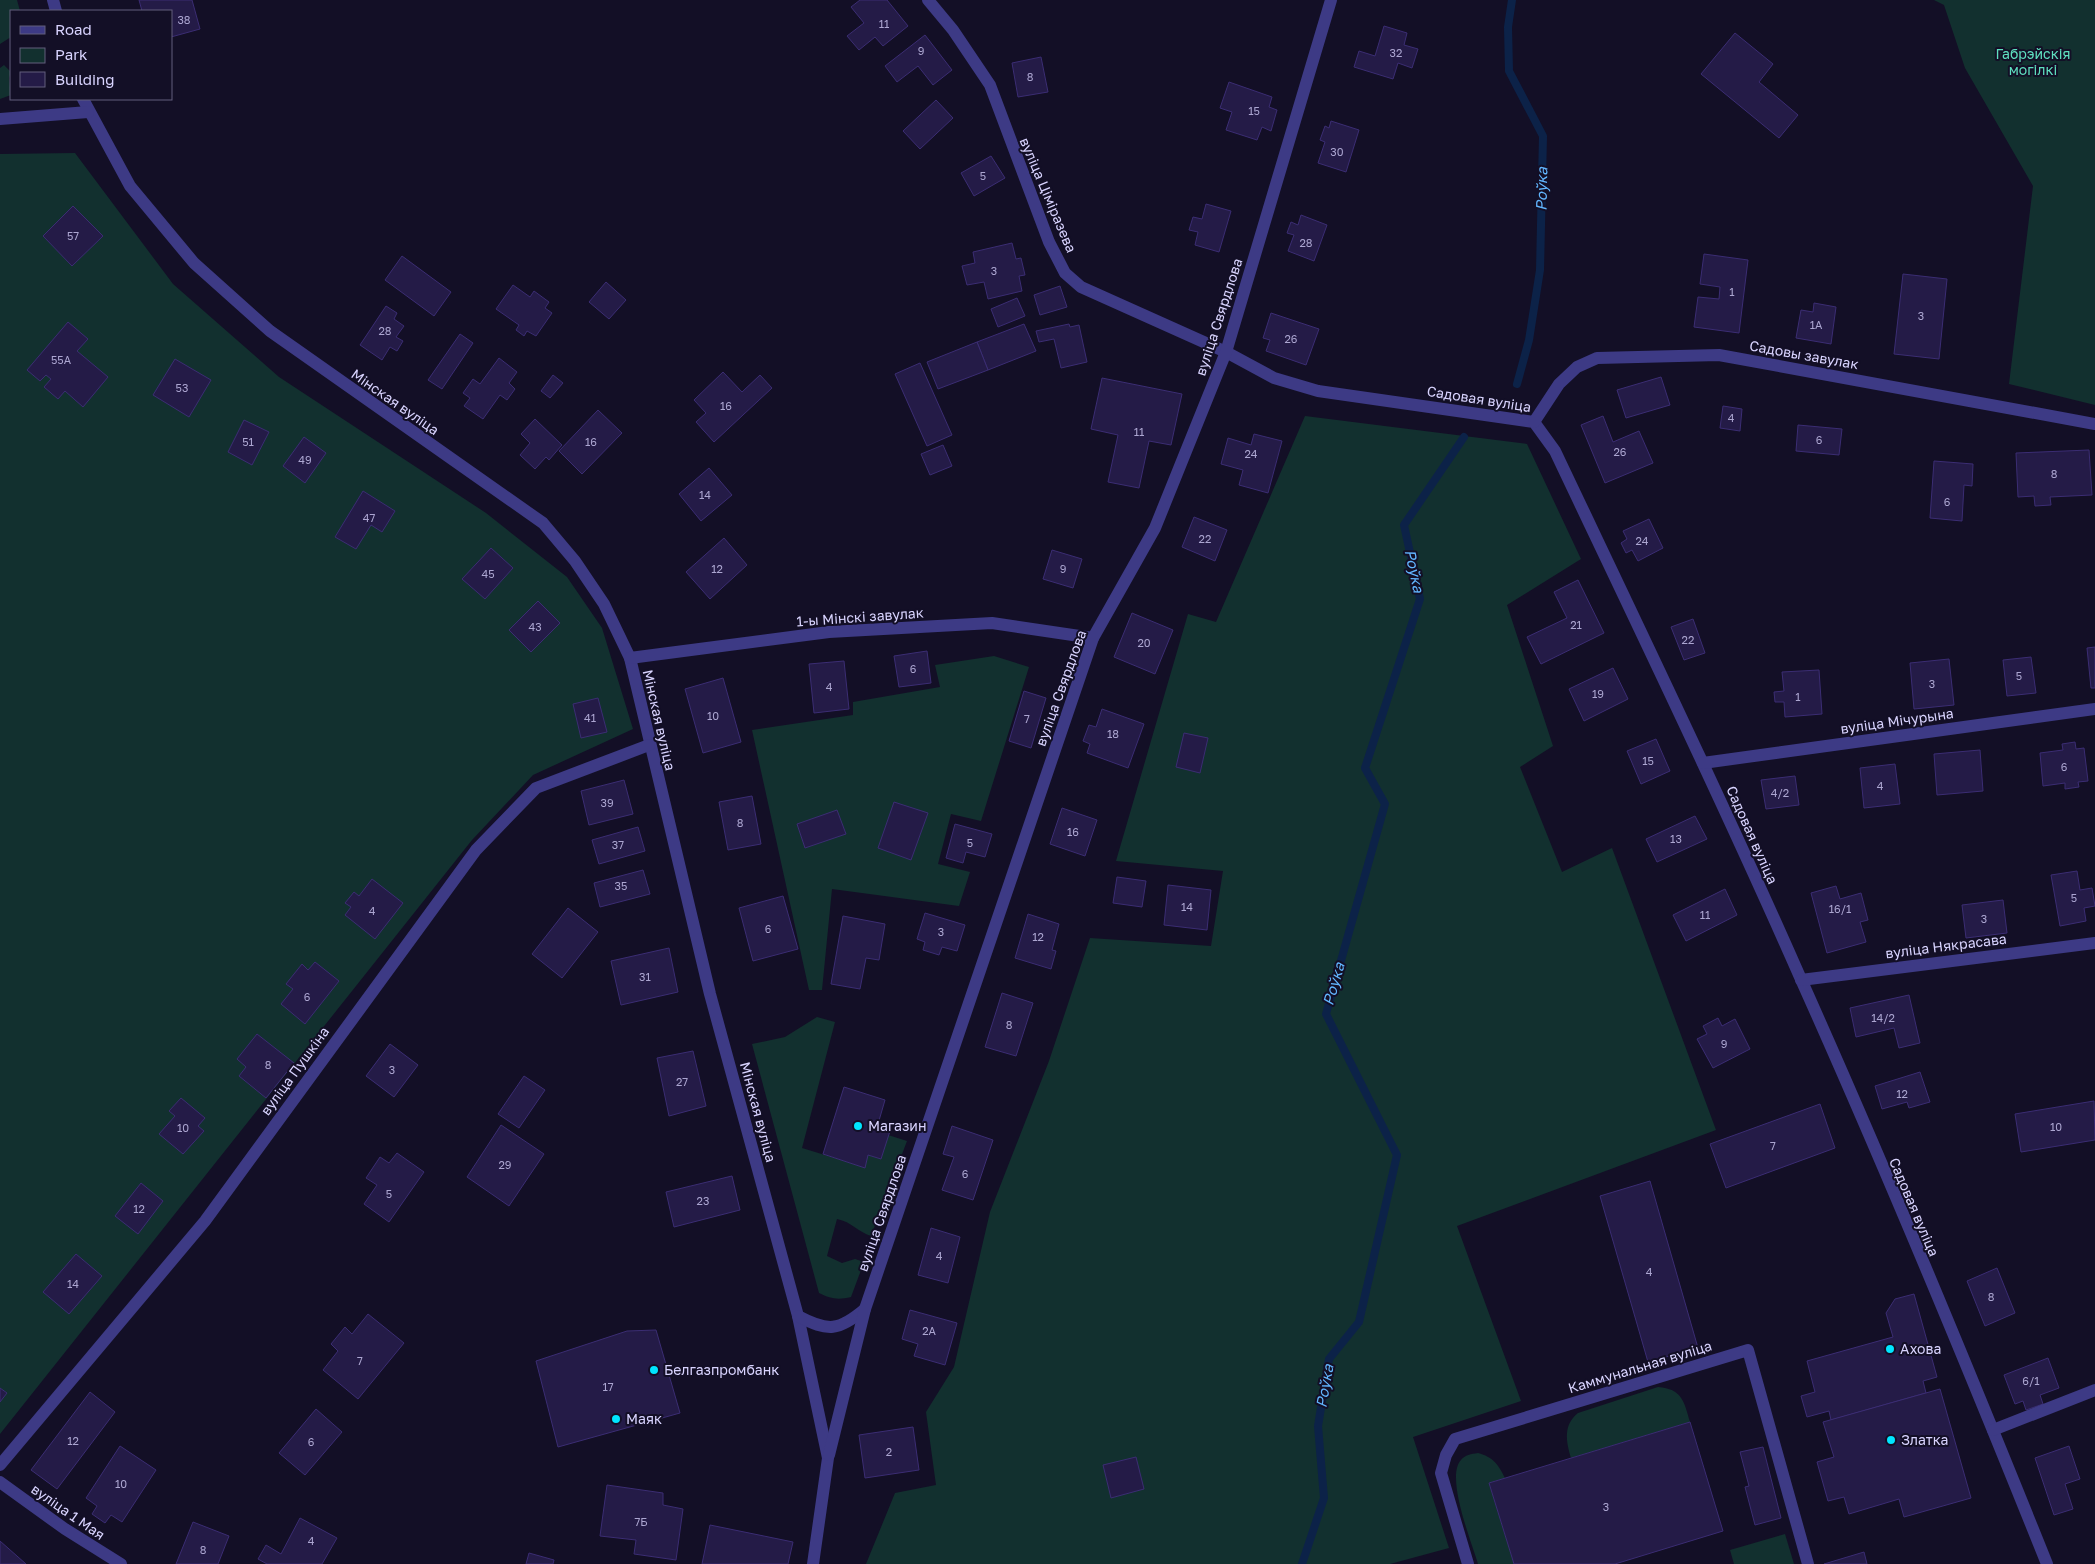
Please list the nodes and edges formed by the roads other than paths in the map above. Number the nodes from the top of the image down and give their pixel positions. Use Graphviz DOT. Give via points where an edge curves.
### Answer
graph roads {
  1 [pos="928,0"];
  2 [pos="1331,0"];
  3 [pos="83,100"];
  4 [pos="88,112"];
  5 [pos="0,119"];
  6 [pos="1226,352"];
  7 [pos="1534,422"];
  8 [pos="2095,424"];
  9 [pos="1093,638"];
  10 [pos="630,658"];
  11 [pos="2095,709"];
  12 [pos="649,745"];
  13 [pos="1703,763"];
  14 [pos="2095,943"];
  15 [pos="1801,980"];
  16 [pos="865,1309"];
  17 [pos="798,1316"];
  18 [pos="2095,1390"];
  19 [pos="1993,1430"];
  20 [pos="828,1458"];
  21 [pos="0,1465"];
  22 [pos="0,1482"];
  23 [pos="121,1564"];
  24 [pos="813,1564"];
  25 [pos="1468,1564"];
  26 [pos="1808,1564"];
  27 [pos="2047,1564"];
  1 -- 6 [label="street, вуліца Ціміразева" via="953,30 990,86 1042,224 1065,273 1081,287"];
  2 -- 6 [label="street, вуліца Свярдлова"];
  3 -- 4 [label="street, Мінская вуліца"];
  4 -- 5 [label="street"];
  4 -- 10 [label="street, Мінская вуліца" via="130,186 194,263 263,325 387,416 543,523 575,561 604,604"];
  6 -- 7 [label="street, Садовая вуліца" via="1274,378 1318,390"];
  6 -- 9 [label="street, вуліца Свярдлова" via="1155,528"];
  7 -- 8 [label="street, Садовы завулак" via="1559,384 1577,367 1597,358 1719,355"];
  7 -- 13 [label="street, Садовая вуліца" via="1555,451"];
  9 -- 10 [label="street, 1-ы Мінскі завулак" via="992,623 829,632"];
  9 -- 16 [label="street, вуліца Свярдлова"];
  10 -- 12 [label="street, Мінская вуліца"];
  11 -- 13 [label="street, вуліца Мічурына"];
  12 -- 17 [label="street, Мінская вуліца" via="710,994"];
  12 -- 21 [label="street, вуліца Пушкіна" via="536,788 476,850 205,1221"];
  13 -- 15 [label="street, Садовая вуліца"];
  14 -- 15 [label="street, вуліца Някрасава"];
  15 -- 19 [label="street, Садовая вуліца"];
  16 -- 17 [label="street" via="849,1322 830,1329"];
  16 -- 20 [label="street, вуліца Свярдлова"];
  17 -- 20 [label="street, Мінская вуліца"];
  18 -- 19 [label="street"];
  19 -- 27 [label="street, Садовая вуліца"];
  20 -- 24 [label="street, Мінская вуліца"];
  22 -- 23 [label="street, вуліца 1 Мая"];
  25 -- 26 [label="street, Каммунальная вуліца" via="1441,1473 1446,1454 1455,1439 1748,1350"];
}
